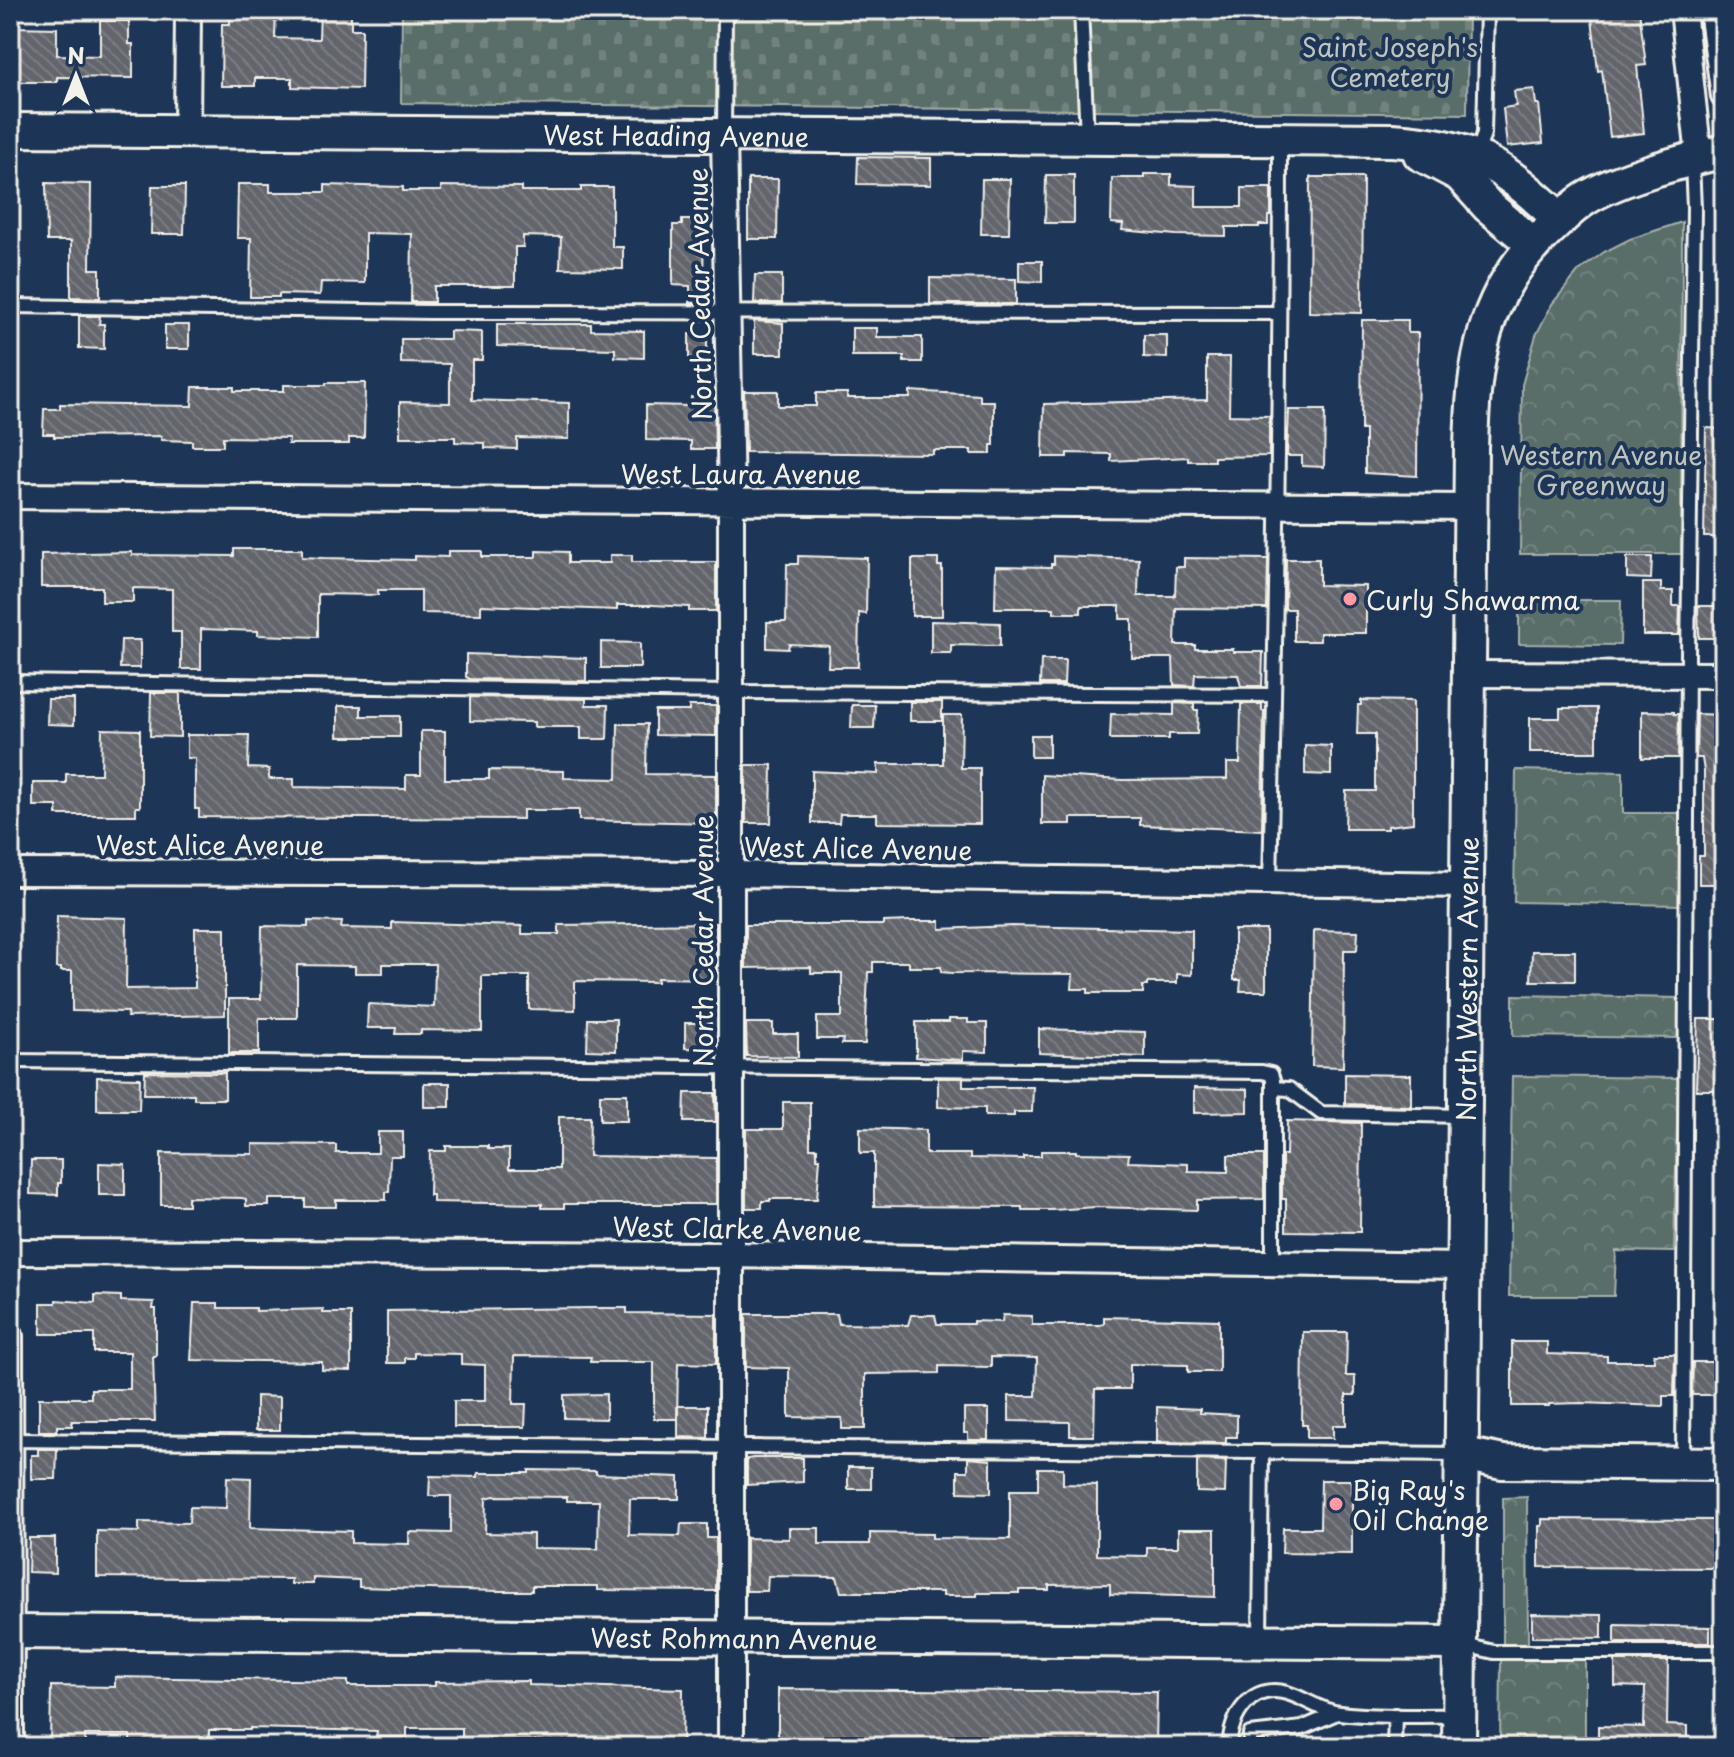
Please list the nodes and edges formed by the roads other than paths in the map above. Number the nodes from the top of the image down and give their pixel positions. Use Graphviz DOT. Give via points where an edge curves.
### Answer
graph roads {
  1 [pos="188,10"];
  2 [pos="725,10"];
  3 [pos="1081,10"];
  4 [pos="1487,10"];
  5 [pos="1683,10"];
  6 [pos="1712,10"];
  7 [pos="1724,96"];
  8 [pos="10,130"];
  9 [pos="187,131"];
  10 [pos="724,135"];
  11 [pos="1087,138"];
  12 [pos="1280,140"];
  13 [pos="1343,141"];
  14 [pos="1477,156"];
  15 [pos="1705,156"];
  16 [pos="1547,231"];
  17 [pos="10,306"];
  18 [pos="728,312"];
  19 [pos="1279,313"];
  20 [pos="10,496"];
  21 [pos="731,501"];
  22 [pos="1276,506"];
  23 [pos="1471,507"];
  24 [pos="1469,674"];
  25 [pos="1689,675"];
  26 [pos="1724,675"];
  27 [pos="10,682"];
  28 [pos="731,692"];
  29 [pos="1274,695"];
  30 [pos="10,872"];
  31 [pos="730,874"];
  32 [pos="1270,881"];
  33 [pos="1466,885"];
  34 [pos="10,1061"];
  35 [pos="730,1067"];
  36 [pos="1273,1088"];
  37 [pos="1463,1116"];
  38 [pos="10,1252"];
  39 [pos="729,1255"];
  40 [pos="1273,1263"];
  41 [pos="1462,1266"];
  42 [pos="10,1336"];
  43 [pos="11,1440"];
  44 [pos="729,1445"];
  45 [pos="1262,1452"];
  46 [pos="1463,1454"];
  47 [pos="1683,1464"];
  48 [pos="1724,1464"];
  49 [pos="11,1632"];
  50 [pos="729,1638"];
  51 [pos="1260,1640"];
  52 [pos="1459,1643"];
  53 [pos="1724,1652"];
  54 [pos="1337,1713"];
  55 [pos="1395,1715"];
  56 [pos="1459,1731"];
  57 [pos="11,1747"];
  58 [pos="731,1747"];
  59 [pos="1229,1747"];
  60 [pos="1250,1747"];
  61 [pos="1394,1747"];
  1 -- 9 [label="street"];
  2 -- 10 [label="lane"];
  3 -- 11 [label="lane"];
  4 -- 14 [label="lane" via="1484,133"];
  5 -- 15 [label="street"];
  6 -- 7 [label="street"];
  8 -- 9 [label="street, West Heading Avenue"];
  9 -- 10 [label="street, West Heading Avenue"];
  10 -- 11 [label="street, West Heading Avenue"];
  10 -- 18 [label="street, North Cedar Avenue"];
  11 -- 12 [label="street, West Heading Avenue"];
  12 -- 13 [label="street, West Heading Avenue"];
  12 -- 19 [label="lane"];
  13 -- 14 [label="street, West Heading Avenue" via="1427,143"];
  13 -- 16 [label="street, West Heading Avenue" via="1396,147 1442,164 1466,179 1488,206"];
  14 -- 16 [label="street, West Heading Avenue" via="1502,169"];
  15 -- 16 [label="street, North Western Avenue" via="1586,198"];
  15 -- 25 [label="lane" via="1694,208"];
  16 -- 23 [label="street, North Western Avenue" via="1500,291 1488,317 1472,421"];
  17 -- 18 [label="lane"];
  18 -- 19 [label="lane"];
  18 -- 21 [label="street, North Cedar Avenue"];
  19 -- 22 [label="lane"];
  20 -- 21 [label="street, West Laura Avenue"];
  21 -- 22 [label="street, West Laura Avenue"];
  21 -- 28 [label="street, North Cedar Avenue"];
  22 -- 23 [label="street, West Laura Avenue"];
  22 -- 29 [label="lane"];
  23 -- 24 [label="street, North Western Avenue"];
  24 -- 25 [label="street"];
  24 -- 33 [label="street, North Western Avenue"];
  25 -- 26 [label="street"];
  25 -- 47 [label="lane"];
  27 -- 28 [label="lane"];
  28 -- 29 [label="lane"];
  28 -- 31 [label="street, North Cedar Avenue"];
  29 -- 32 [label="lane"];
  30 -- 31 [label="street, West Alice Avenue"];
  31 -- 32 [label="street, West Alice Avenue"];
  31 -- 35 [label="street, North Cedar Avenue"];
  32 -- 33 [label="street, West Alice Avenue"];
  33 -- 37 [label="street, North Western Avenue"];
  34 -- 35 [label="lane"];
  35 -- 36 [label="lane" via="1262,1072 1271,1074"];
  35 -- 39 [label="street, North Cedar Avenue"];
  36 -- 37 [label="lane" via="1289,1089 1321,1113"];
  36 -- 40 [label="lane"];
  37 -- 41 [label="street, North Western Avenue"];
  38 -- 39 [label="street, West Clarke Avenue"];
  39 -- 40 [label="street, West Clarke Avenue"];
  39 -- 44 [label="street, North Cedar Avenue"];
  40 -- 41 [label="street, West Clarke Avenue"];
  41 -- 46 [label="street, North Western Avenue"];
  42 -- 43 [label="street"];
  43 -- 44 [label="lane"];
  43 -- 49 [label="street"];
  44 -- 45 [label="lane"];
  44 -- 50 [label="street, North Cedar Avenue"];
  45 -- 46 [label="lane"];
  45 -- 51 [label="lane"];
  46 -- 47 [label="street" via="1503,1462"];
  46 -- 52 [label="street, North Western Avenue"];
  47 -- 48 [label="street"];
  49 -- 50 [label="street, West Rohmann Avenue"];
  49 -- 57 [label="street"];
  50 -- 51 [label="street, West Rohmann Avenue"];
  50 -- 58 [label="street, North Cedar Avenue"];
  51 -- 52 [label="street, West Rohmann Avenue"];
  52 -- 53 [label="lane" via="1494,1652"];
  52 -- 56 [label="street, North Western Avenue"];
  54 -- 55 [label="lane"];
  54 -- 59 [label="lane" via="1266,1690 1245,1703 1235,1718"];
  54 -- 60 [label="lane" via="1302,1728 1250,1734"];
  55 -- 56 [label="lane"];
  55 -- 61 [label="lane"];
}
